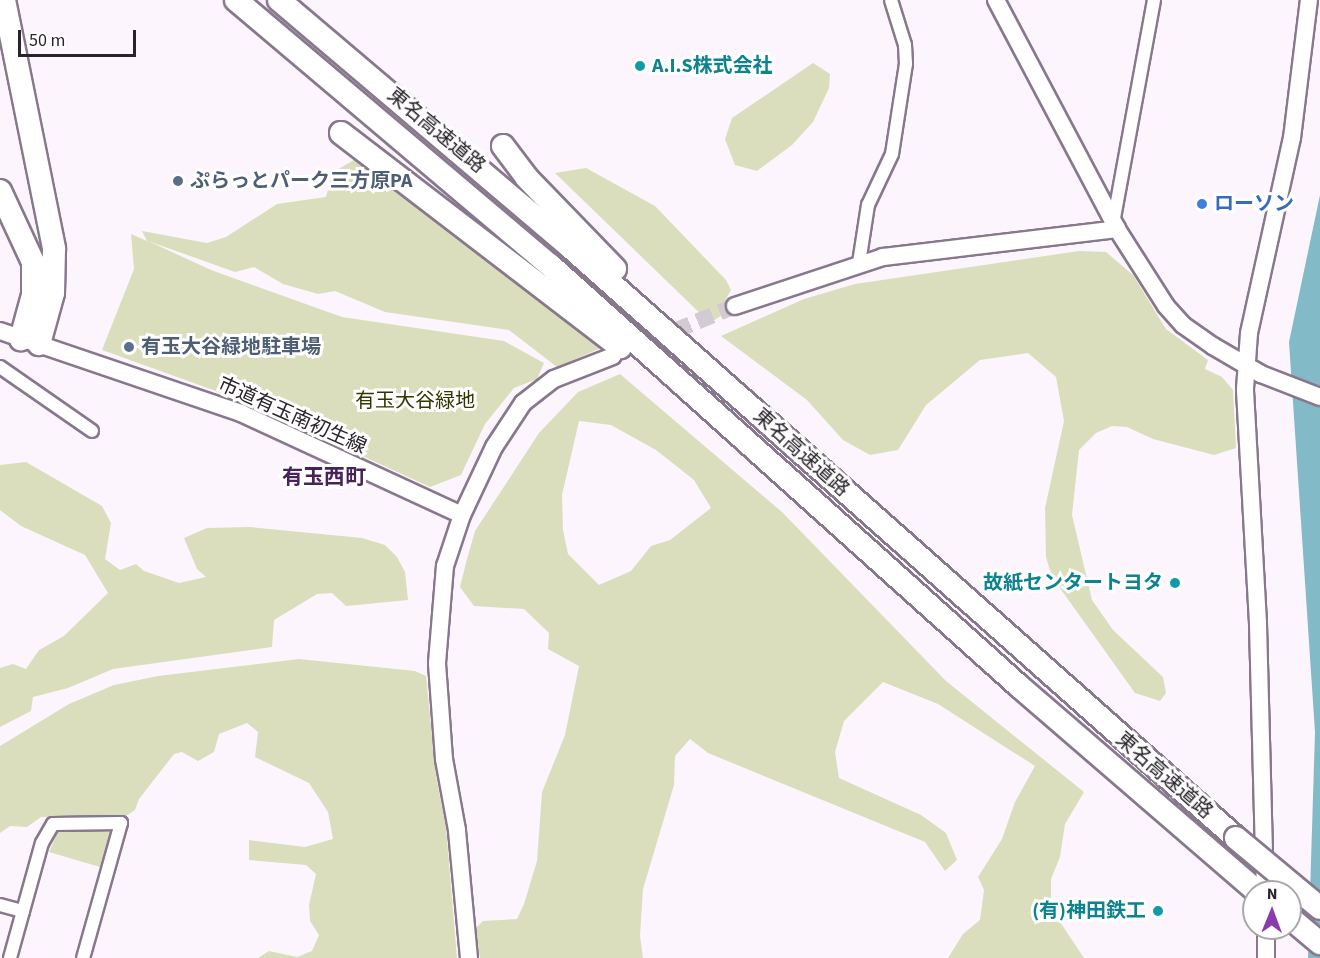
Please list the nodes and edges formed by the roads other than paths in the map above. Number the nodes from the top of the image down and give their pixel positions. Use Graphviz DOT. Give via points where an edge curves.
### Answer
graph roads {
  1 [pos="4,0"];
  2 [pos="236,0"];
  3 [pos="279,0"];
  4 [pos="891,0"];
  5 [pos="996,0"];
  6 [pos="1154,0"];
  7 [pos="1309,0"];
  8 [pos="341,133"];
  9 [pos="503,146"];
  10 [pos="0,191"];
  11 [pos="1116,223"];
  12 [pos="859,262"];
  13 [pos="735,306"];
  14 [pos="0,332"];
  15 [pos="30,342"];
  16 [pos="614,356"];
  17 [pos="1246,364"];
  18 [pos="0,368"];
  19 [pos="1320,397"];
  20 [pos="744,401"];
  21 [pos="92,431"];
  22 [pos="760,453"];
  23 [pos="462,515"];
  24 [pos="1244,880"];
  25 [pos="1265,880"];
  26 [pos="0,905"];
  27 [pos="1320,908"];
  28 [pos="23,911"];
  29 [pos="1302,928"];
  30 [pos="1266,940"];
  31 [pos="1320,943"];
  32 [pos="10,958"];
  33 [pos="83,958"];
  34 [pos="469,958"];
  35 [pos="1266,958"];
  1 -- 15 [label="highway" via="54,249 53,293"];
  2 -- 22 [label="highway, 東名高速道路" via="471,197"];
  3 -- 20 [label="highway, 東名高速道路" via="437,131"];
  4 -- 12 [label="street" via="905,45 906,64 892,154 868,205"];
  5 -- 11 [label="street"];
  6 -- 11 [label="street"];
  7 -- 17 [label="street" via="1292,138 1249,333"];
  8 -- 22 [label="highway"];
  9 -- 20 [label="highway" via="526,177"];
  10 -- 15 [label="highway" via="33,262"];
  11 -- 12 [label="street"];
  11 -- 17 [label="street" via="1166,306 1183,325"];
  12 -- 13 [label="street"];
  14 -- 15 [label="street, 市道有玉南初生線"];
  15 -- 23 [label="street, 市道有玉南初生線" via="241,413"];
  16 -- 23 [label="street" via="554,379 523,403 494,447"];
  17 -- 19 [label="street"];
  17 -- 25 [label="street"];
  18 -- 21 [label="street"];
  20 -- 27 [label="highway, 東名高速道路, bridge"];
  22 -- 24 [label="highway, 東名高速道路" via="1019,686"];
  23 -- 34 [label="street" via="441,588 437,663 444,759 457,830"];
  26 -- 28 [label="street"];
  28 -- 32 [label="street"];
  28 -- 33 [label="street" via="42,843 53,824 121,823"];
  29 -- 31 [label="highway"];
  30 -- 35 [label="street"];
}
